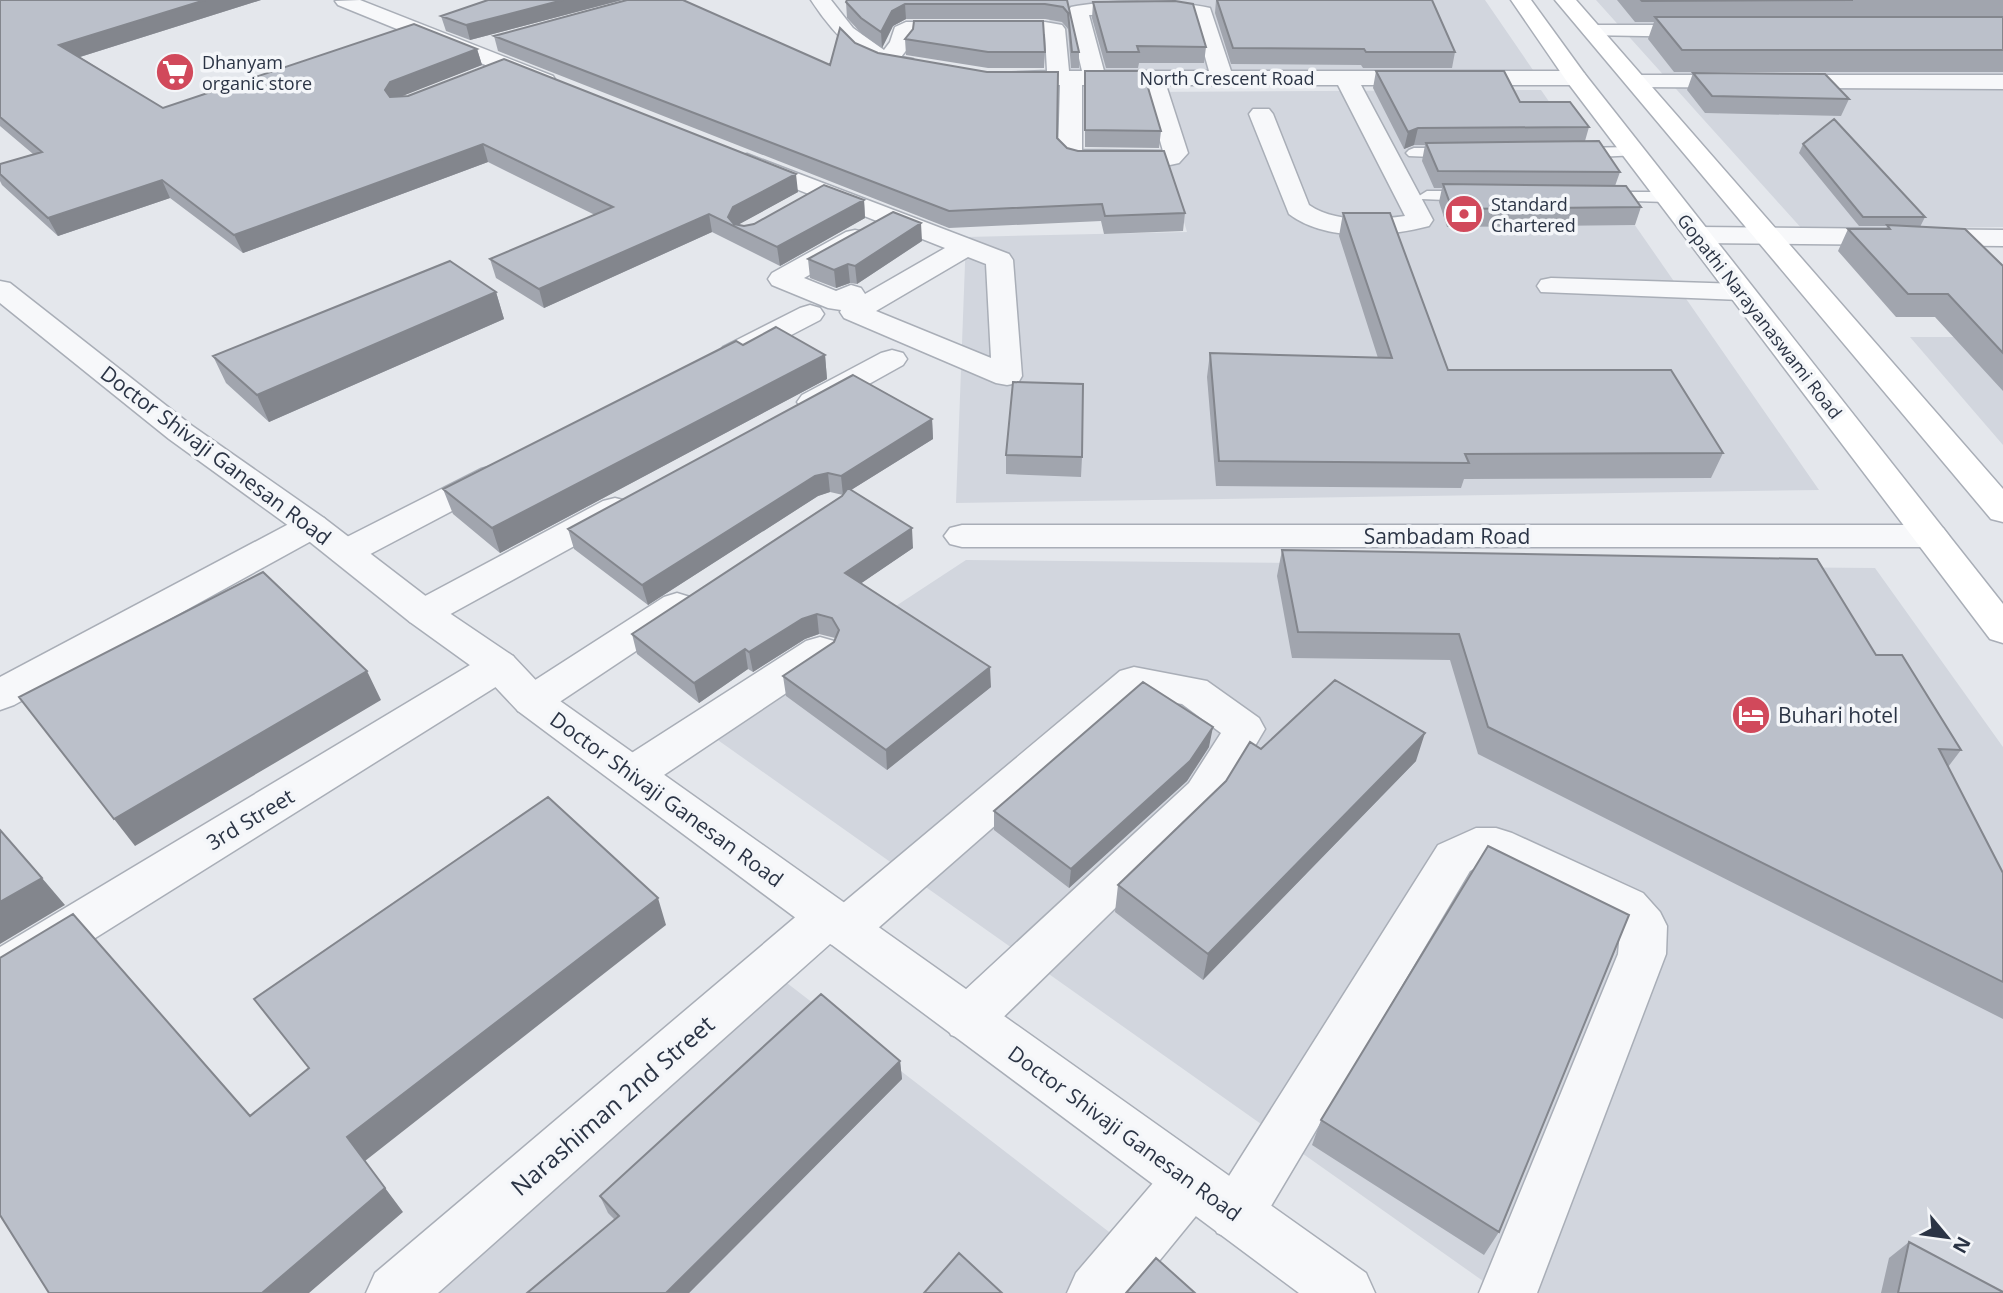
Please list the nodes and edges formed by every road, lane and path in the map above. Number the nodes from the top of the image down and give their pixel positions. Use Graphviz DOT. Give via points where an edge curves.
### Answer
graph roads {
  1 [pos="821,0"];
  2 [pos="1521,0"];
  3 [pos="1565,0"];
  4 [pos="345,2"];
  5 [pos="1592,31"];
  6 [pos="1726,31"];
  7 [pos="495,43"];
  8 [pos="469,50"];
  9 [pos="887,61"];
  10 [pos="507,66"];
  11 [pos="924,68"];
  12 [pos="988,78"];
  13 [pos="1075,78"];
  14 [pos="1153,78"];
  15 [pos="1222,78"];
  16 [pos="1346,78"];
  17 [pos="1576,78"];
  18 [pos="472,80"];
  19 [pos="1637,82"];
  20 [pos="2003,82"];
  21 [pos="570,91"];
  22 [pos="1261,114"];
  23 [pos="723,151"];
  24 [pos="1634,152"];
  25 [pos="1414,153"];
  26 [pos="1469,153"];
  27 [pos="1565,153"];
  28 [pos="824,191"];
  29 [pos="1427,196"];
  30 [pos="1494,196"];
  31 [pos="1588,197"];
  32 [pos="1668,197"];
  33 [pos="791,209"];
  34 [pos="893,217"];
  35 [pos="1697,235"];
  36 [pos="1770,236"];
  37 [pos="2003,238"];
  38 [pos="953,242"];
  39 [pos="1551,286"];
  40 [pos="0,289"];
  41 [pos="1741,292"];
  42 [pos="810,314"];
  43 [pos="892,359"];
  44 [pos="712,364"];
  45 [pos="783,418"];
  46 [pos="517,464"];
  47 [pos="639,496"];
  48 [pos="2003,511"];
  49 [pos="312,526"];
  50 [pos="962,536"];
  51 [pos="1931,536"];
  52 [pos="346,552"];
  53 [pos="705,589"];
  54 [pos="424,613"];
  55 [pos="2003,630"];
  56 [pos="820,650"];
  57 [pos="499,666"];
  58 [pos="0,695"];
  59 [pos="532,701"];
  60 [pos="634,773"];
  61 [pos="836,923"];
  62 [pos="0,972"];
  63 [pos="968,1019"];
  64 [pos="1190,1181"];
  65 [pos="1236,1214"];
  66 [pos="396,1293"];
  67 [pos="1096,1293"];
  68 [pos="1346,1293"];
  69 [pos="1508,1293"];
  1 -- 9 [label="street" via="865,51"];
  2 -- 17 [label="main road, Gopathi Narayanaswami Road"];
  3 -- 5 [label="main road"];
  4 -- 8 [label="street"];
  5 -- 6 [label="street"];
  5 -- 19 [label="main road"];
  7 -- 8 [label="street"];
  8 -- 10 [label="street"];
  9 -- 11 [label="street"];
  9 -- 13 [label="street" via="906,28 1045,28 1055,29"];
  10 -- 18 [label="street"];
  10 -- 21 [label="street"];
  12 -- 13 [label="street, North Crescent Road"];
  13 -- 14 [label="street, North Crescent Road"];
  13 -- 14 [label="street" via="1070,153 1077,158 1170,158 1176,153"];
  13 -- 15 [label="street" via="1078,11 1174,8 1203,12"];
  14 -- 15 [label="street, North Crescent Road"];
  15 -- 16 [label="street, North Crescent Road"];
  16 -- 17 [label="street, North Crescent Road"];
  16 -- 22 [label="street" via="1420,220 1406,225 1331,223 1311,218 1298,209"];
  17 -- 24 [label="main road, Gopathi Narayanaswami Road"];
  19 -- 20 [label="street"];
  19 -- 36 [label="main road"];
  23 -- 28 [label="street"];
  24 -- 27 [label="lane"];
  24 -- 32 [label="main road, Gopathi Narayanaswami Road"];
  25 -- 26 [label="lane"];
  28 -- 33 [label="street"];
  28 -- 34 [label="street"];
  29 -- 30 [label="lane"];
  31 -- 32 [label="lane"];
  32 -- 35 [label="main road, Gopathi Narayanaswami Road"];
  34 -- 38 [label="street"];
  34 -- 38 [label="street" via="782,279 838,302"];
  35 -- 36 [label="street"];
  35 -- 41 [label="main road, Gopathi Narayanaswami Road"];
  36 -- 37 [label="street"];
  36 -- 48 [label="main road"];
  38 -- 38 [label="street" via="854,312 1007,376 999,260"];
  39 -- 41 [label="street"];
  40 -- 49 [label="street, Doctor Shivaji Ganesan Road" via="180,432"];
  41 -- 51 [label="main road, Gopathi Narayanaswami Road"];
  42 -- 44 [label="street"];
  43 -- 45 [label="street"];
  46 -- 52 [label="street"];
  47 -- 54 [label="street"];
  49 -- 52 [label="street, Doctor Shivaji Ganesan Road"];
  49 -- 58 [label="street"];
  50 -- 51 [label="street, Sambadam Road"];
  51 -- 55 [label="main road, Gopathi Narayanaswami Road"];
  52 -- 54 [label="street, Doctor Shivaji Ganesan Road"];
  53 -- 59 [label="street"];
  54 -- 57 [label="street, Doctor Shivaji Ganesan Road"];
  56 -- 60 [label="street"];
  57 -- 59 [label="street, Doctor Shivaji Ganesan Road"];
  57 -- 62 [label="street, 3rd Street"];
  59 -- 60 [label="street, Doctor Shivaji Ganesan Road"];
  60 -- 61 [label="street, Doctor Shivaji Ganesan Road"];
  61 -- 63 [label="street, Doctor Shivaji Ganesan Road"];
  61 -- 63 [label="street, Narashiman 2nd Street" via="1134,681 1194,691 1245,729 1205,795"];
  61 -- 66 [label="street, Narashiman 2nd Street"];
  63 -- 64 [label="street, Doctor Shivaji Ganesan Road"];
  64 -- 65 [label="street, Doctor Shivaji Ganesan Road"];
  64 -- 67 [label="street"];
  65 -- 68 [label="street, Doctor Shivaji Ganesan Road"];
  65 -- 69 [label="street" via="1454,858 1476,846 1496,846 1627,907 1644,926 1642,954"];
}
